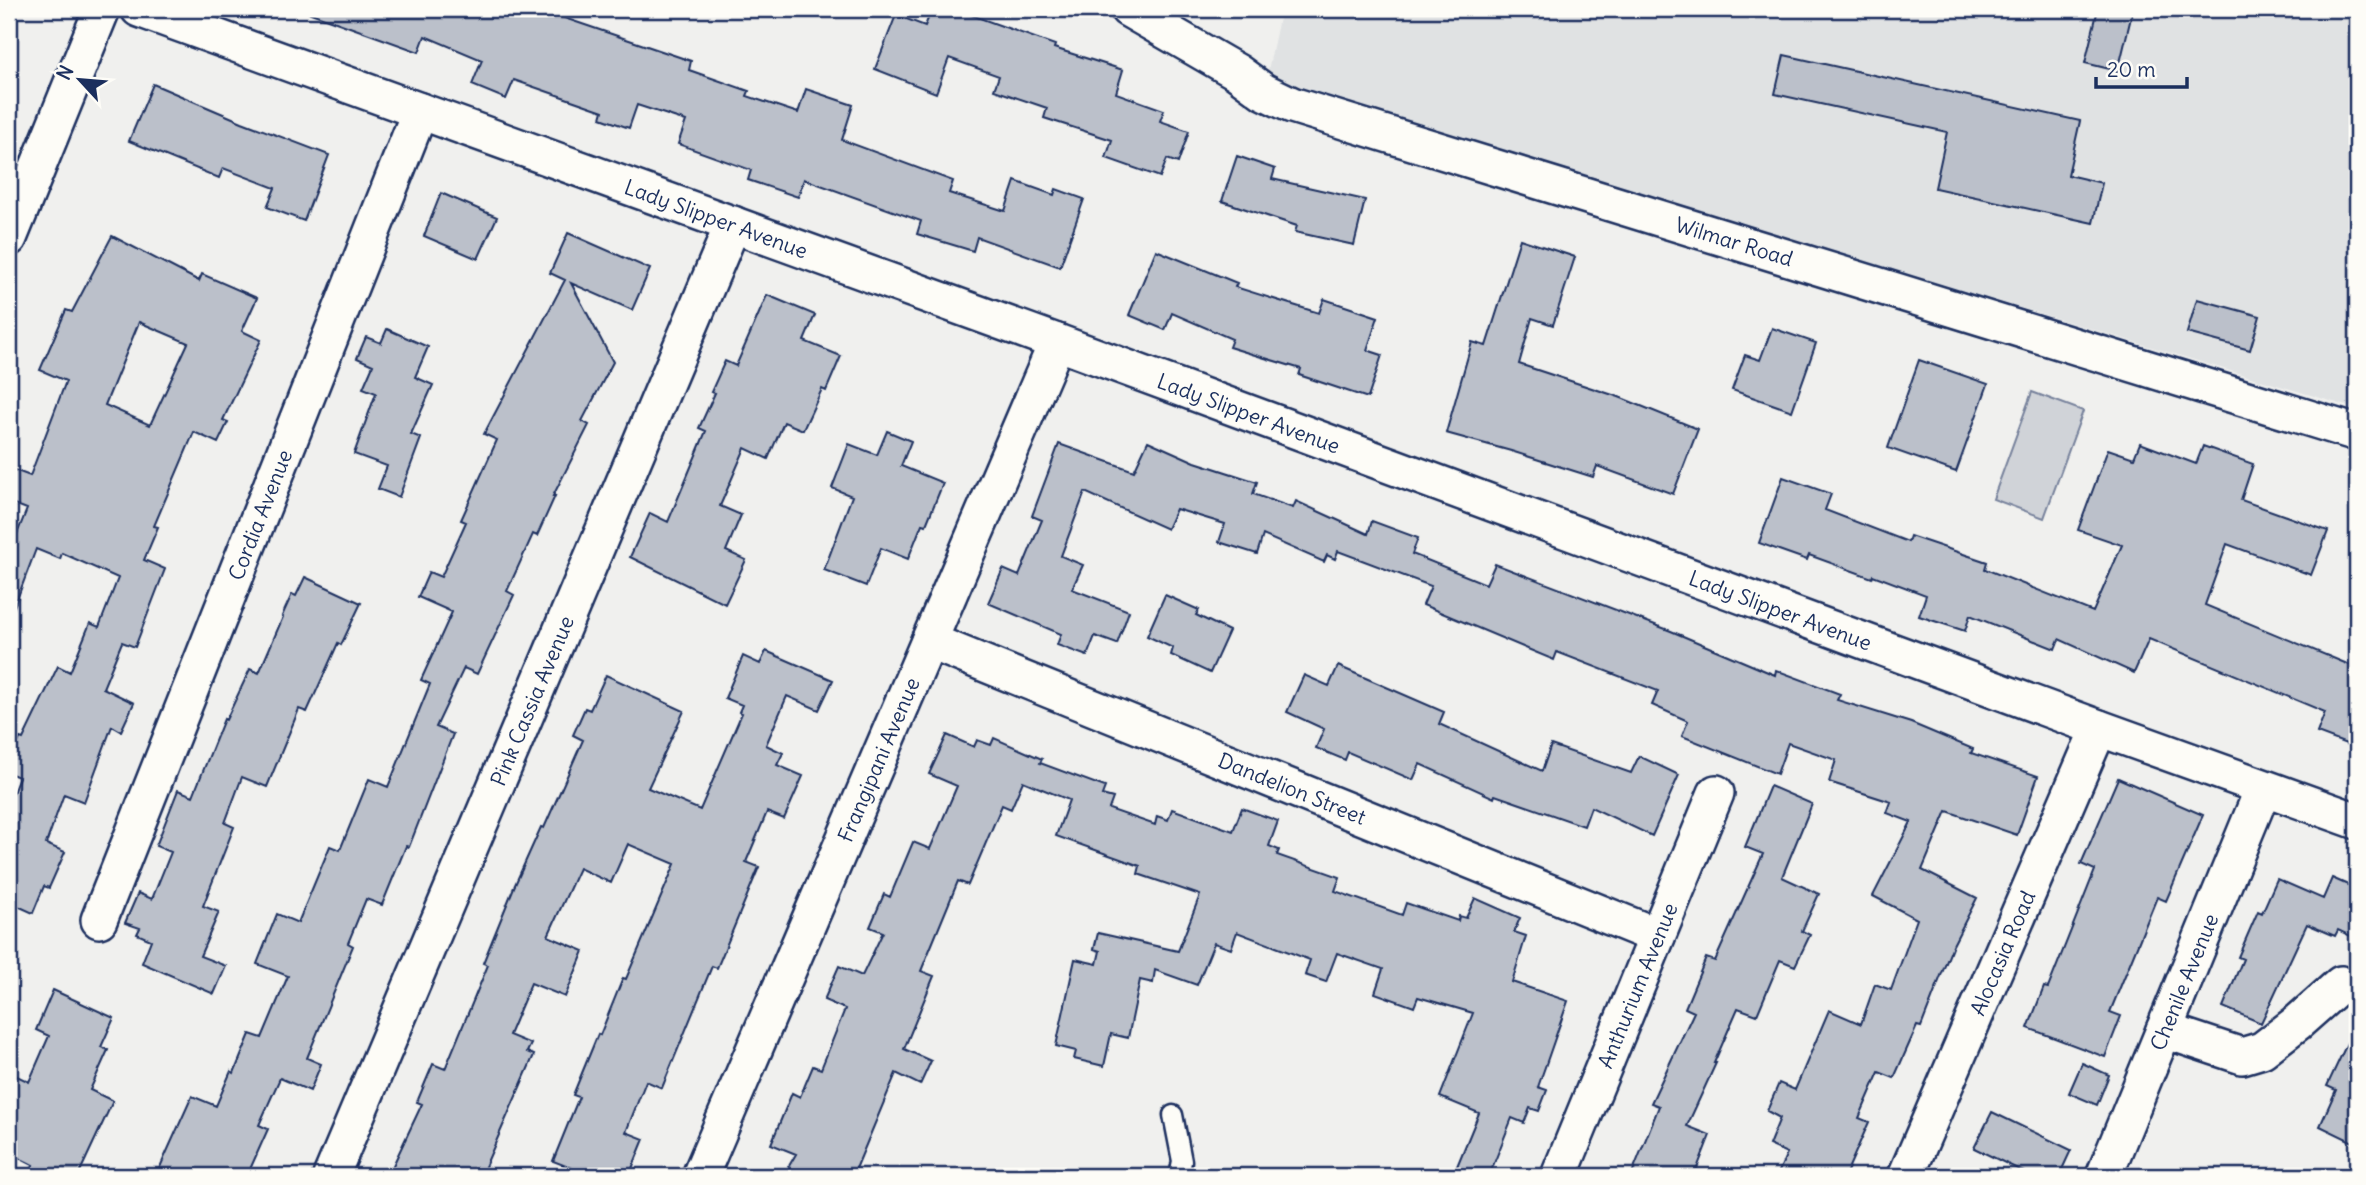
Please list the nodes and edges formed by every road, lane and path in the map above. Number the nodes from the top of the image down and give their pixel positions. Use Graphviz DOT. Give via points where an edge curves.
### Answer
graph roads {
  1 [pos="102,9"];
  2 [pos="139,9"];
  3 [pos="1128,9"];
  4 [pos="420,111"];
  5 [pos="733,224"];
  6 [pos="9,238"];
  7 [pos="1057,342"];
  8 [pos="2357,433"];
  9 [pos="929,641"];
  10 [pos="2099,728"];
  11 [pos="2263,789"];
  12 [pos="1716,793"];
  13 [pos="2357,821"];
  14 [pos="99,920"];
  15 [pos="1657,936"];
  16 [pos="2341,984"];
  17 [pos="2164,1030"];
  18 [pos="1172,1115"];
  19 [pos="331,1176"];
  20 [pos="700,1176"];
  21 [pos="1179,1176"];
  22 [pos="1559,1176"];
  23 [pos="1906,1176"];
  24 [pos="2104,1176"];
  1 -- 6 [label="street"];
  2 -- 4 [label="street, Lady Slipper Avenue"];
  3 -- 8 [label="street, Wilmar Road" via="1292,106"];
  4 -- 5 [label="street, Lady Slipper Avenue"];
  4 -- 14 [label="street, Cordia Avenue"];
  5 -- 7 [label="street, Lady Slipper Avenue"];
  5 -- 19 [label="street, Pink Cassia Avenue"];
  7 -- 9 [label="street, Frangipani Avenue"];
  7 -- 10 [label="street, Lady Slipper Avenue"];
  9 -- 15 [label="street, Dandelion Street"];
  9 -- 20 [label="street, Frangipani Avenue"];
  10 -- 11 [label="street, Lady Slipper Avenue"];
  10 -- 23 [label="street, Alocasia Road"];
  11 -- 13 [label="street, Lady Slipper Avenue"];
  11 -- 17 [label="street, Chenile Avenue"];
  12 -- 15 [label="street, Anthurium Avenue"];
  15 -- 22 [label="street, Anthurium Avenue"];
  16 -- 17 [label="street" via="2262,1050 2242,1055"];
  17 -- 24 [label="street, Chenile Avenue"];
  18 -- 21 [label="lane" via="1182,1161"];
}
